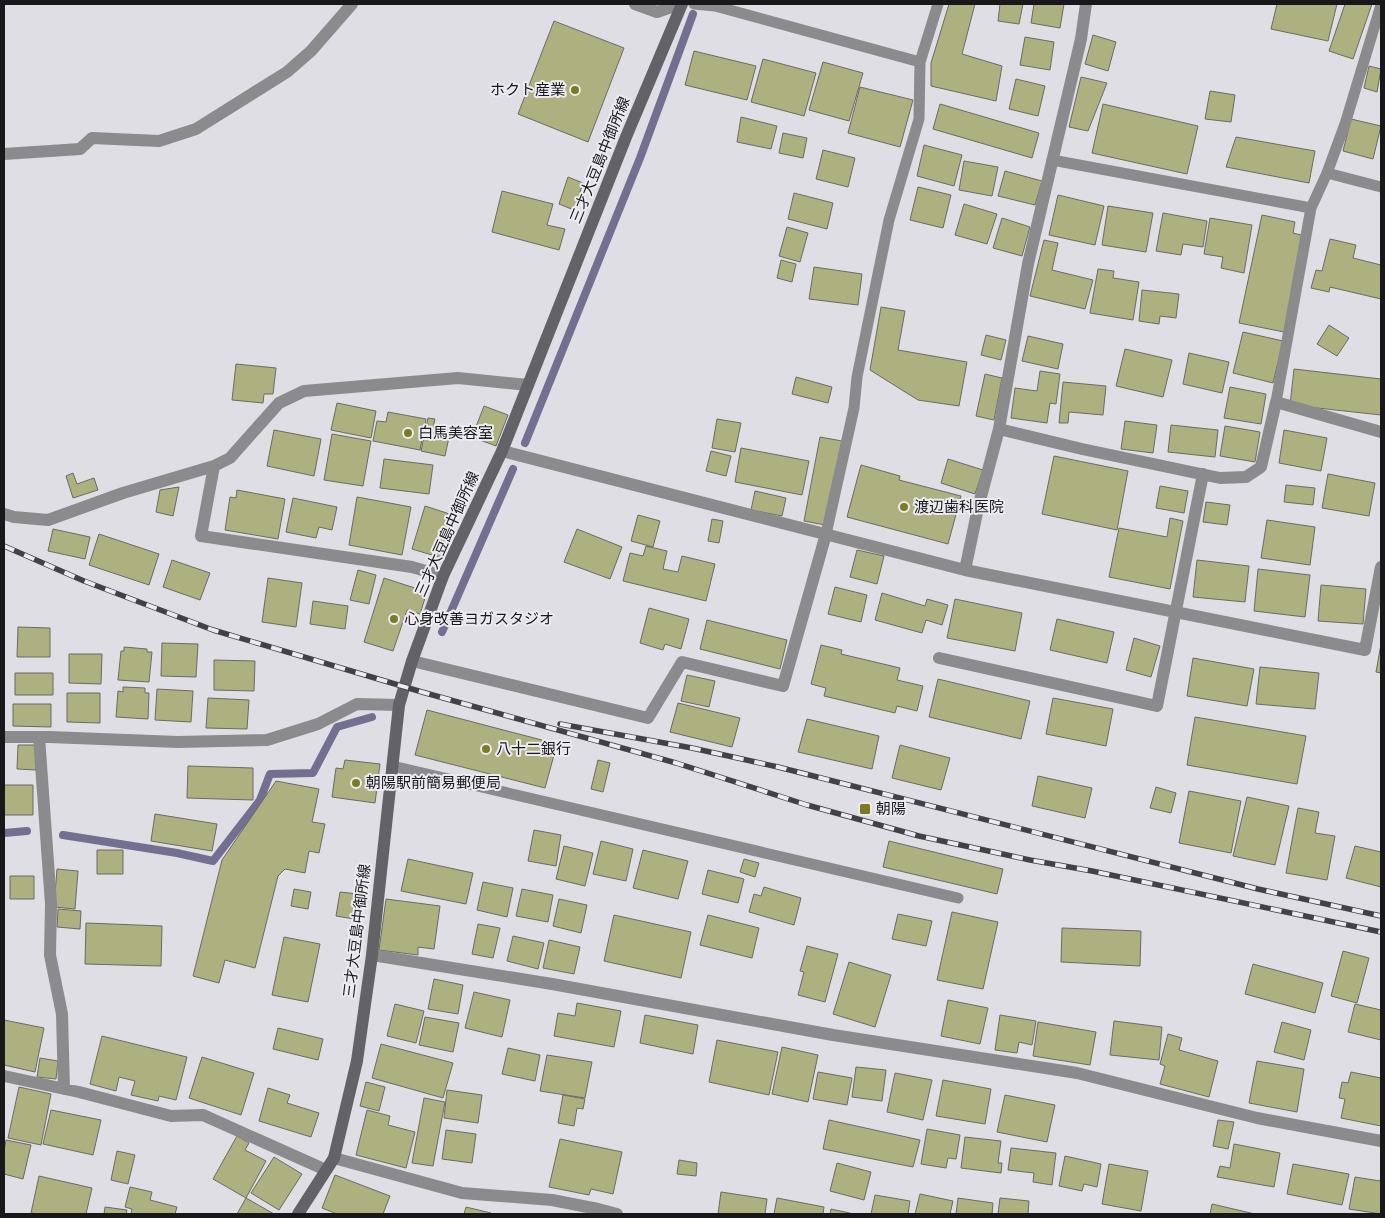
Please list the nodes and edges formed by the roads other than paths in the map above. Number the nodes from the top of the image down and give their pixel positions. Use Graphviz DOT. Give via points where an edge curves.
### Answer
graph roads {
  1 [pos="352,4"];
  2 [pos="635,4"];
  3 [pos="681,4"];
  4 [pos="694,4"];
  5 [pos="938,4"];
  6 [pos="1086,4"];
  7 [pos="1381,5"];
  8 [pos="920,62"];
  9 [pos="4,154"];
  10 [pos="1052,160"];
  11 [pos="1327,173"];
  12 [pos="1381,187"];
  13 [pos="1311,208"];
  14 [pos="528,384"];
  15 [pos="1276,402"];
  16 [pos="1000,428"];
  17 [pos="1381,432"];
  18 [pos="502,451"];
  19 [pos="214,466"];
  20 [pos="1202,474"];
  21 [pos="4,514"];
  22 [pos="826,534"];
  23 [pos="1381,567"];
  24 [pos="964,570"];
  25 [pos="444,576"];
  26 [pos="1176,612"];
  27 [pos="939,658"];
  28 [pos="412,662"];
  29 [pos="399,705"];
  30 [pos="4,737"];
  31 [pos="39,737"];
  32 [pos="392,766"];
  33 [pos="958,898"];
  34 [pos="372,954"];
  35 [pos="4,1076"];
  36 [pos="64,1089"];
  37 [pos="1381,1141"];
  38 [pos="334,1158"];
  39 [pos="326,1170"];
  40 [pos="597,1212"];
  41 [pos="298,1214"];
  42 [pos="618,1214"];
  1 -- 9 [label="street" via="311,51 287,72 196,129 160,141 92,138 80,149"];
  2 -- 3 [label="street" via="657,12"];
  3 -- 14 [label="main road, 三才大豆島中御所線"];
  4 -- 8 [label="lane" via="715,6"];
  5 -- 8 [label="lane"];
  6 -- 10 [label="street" via="1081,39"];
  7 -- 11 [label="lane"];
  8 -- 22 [label="lane" via="920,119 889,220 857,377 854,408"];
  10 -- 13 [label="lane"];
  10 -- 16 [label="street" via="1028,264"];
  11 -- 12 [label="lane"];
  11 -- 13 [label="lane"];
  13 -- 15 [label="lane"];
  14 -- 18 [label="main road, 三才大豆島中御所線"];
  14 -- 19 [label="street" via="458,378 304,390 279,403 230,458"];
  15 -- 17 [label="street"];
  15 -- 20 [label="street" via="1261,467 1246,477 1220,478"];
  16 -- 20 [label="street"];
  16 -- 24 [label="street"];
  18 -- 22 [label="street"];
  18 -- 25 [label="main road, 三才大豆島中御所線"];
  19 -- 21 [label="street" via="123,492 48,520"];
  19 -- 25 [label="street" via="201,536 412,567"];
  20 -- 26 [label="street"];
  22 -- 24 [label="street"];
  22 -- 28 [label="street" via="783,686 682,662 648,718"];
  23 -- 26 [label="street" via="1365,650"];
  24 -- 26 [label="street"];
  25 -- 28 [label="main road, 三才大豆島中御所線"];
  26 -- 27 [label="street" via="1157,706"];
  28 -- 29 [label="main road, 三才大豆島中御所線"];
  29 -- 31 [label="street" via="357,704 318,724 267,740 178,742"];
  29 -- 32 [label="main road, 三才大豆島中御所線"];
  30 -- 31 [label="street"];
  31 -- 36 [label="street" via="51,904 50,955 62,1014"];
  32 -- 33 [label="lane"];
  32 -- 34 [label="main road, 三才大豆島中御所線"];
  34 -- 37 [label="street" via="833,1035 1077,1073 1258,1118"];
  34 -- 38 [label="main road, 三才大豆島中御所線" via="357,1061"];
  35 -- 36 [label="street"];
  36 -- 39 [label="street" via="171,1116 203,1115"];
  38 -- 39 [label="main road, 三才大豆島中御所線"];
  38 -- 40 [label="street" via="462,1193 552,1200"];
  39 -- 41 [label="main road, 三才大豆島中御所線"];
  40 -- 42 [label="street"];
}
